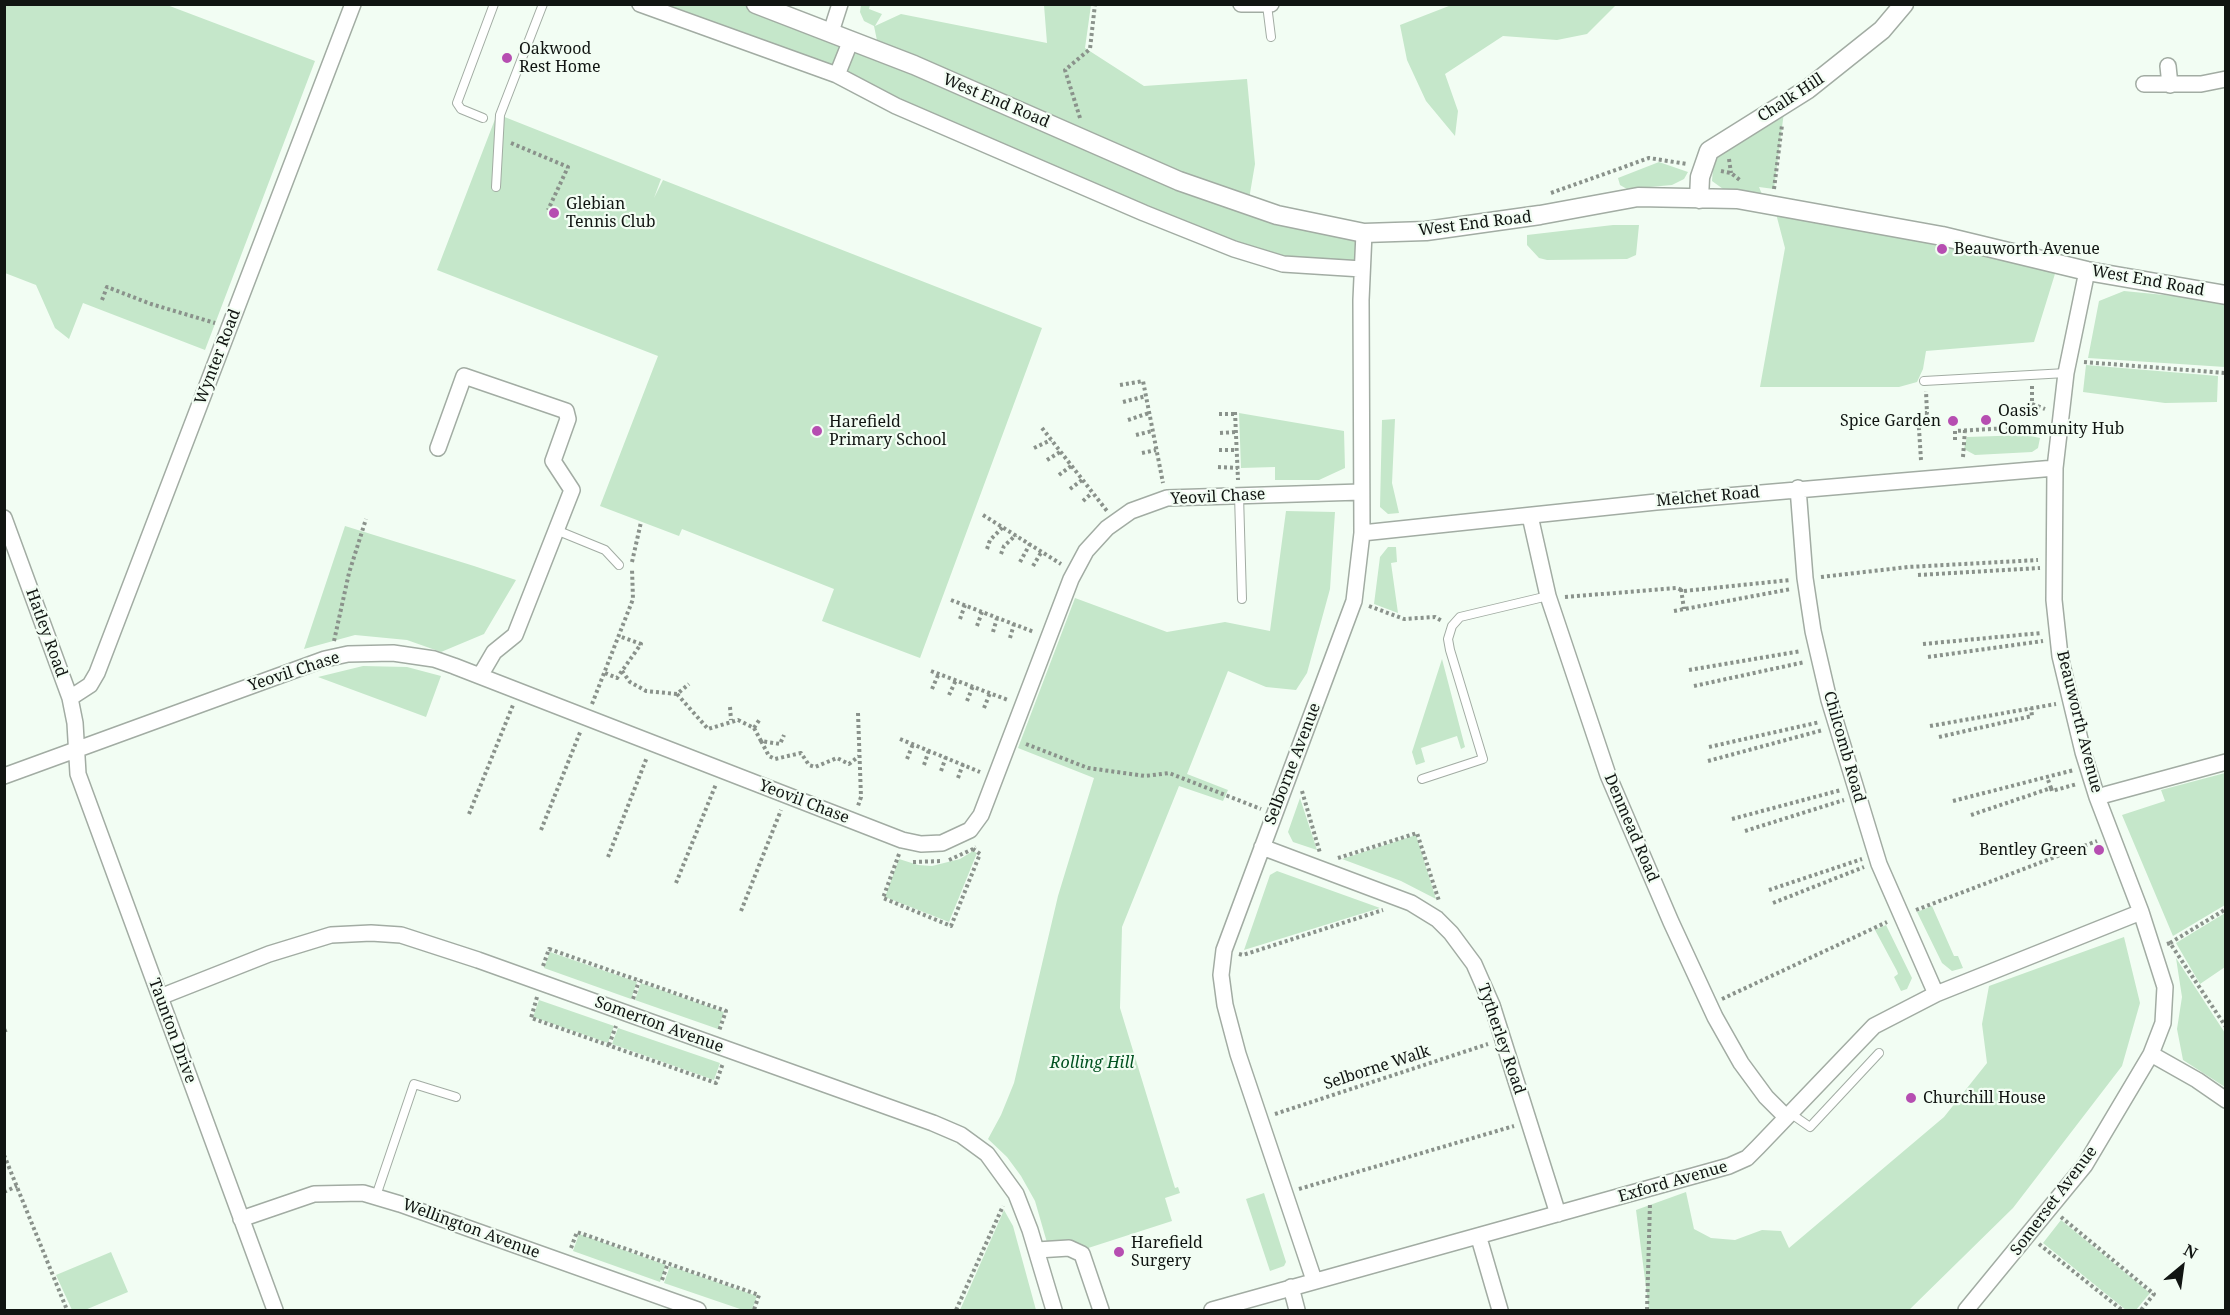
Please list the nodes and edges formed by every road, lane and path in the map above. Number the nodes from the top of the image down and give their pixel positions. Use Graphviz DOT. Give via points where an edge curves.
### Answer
graph roads {
  1 [pos="353,4"];
  2 [pos="494,4"];
  3 [pos="543,4"];
  4 [pos="639,4"];
  5 [pos="756,4"];
  6 [pos="840,4"];
  7 [pos="1095,4"];
  8 [pos="1241,4"];
  9 [pos="1904,4"];
  10 [pos="1265,5"];
  11 [pos="831,32"];
  12 [pos="1271,37"];
  13 [pos="851,40"];
  14 [pos="2168,66"];
  15 [pos="837,75"];
  16 [pos="2226,79"];
  17 [pos="2144,84"];
  18 [pos="2170,86"];
  19 [pos="1785,103"];
  20 [pos="483,118"];
  21 [pos="500,138"];
  22 [pos="1087,140"];
  23 [pos="1704,167"];
  24 [pos="496,187"];
  25 [pos="1774,189"];
  26 [pos="1545,199"];
  27 [pos="1699,199"];
  28 [pos="548,210"];
  29 [pos="1364,233"];
  30 [pos="1362,269"];
  31 [pos="2087,271"];
  32 [pos="2226,295"];
  33 [pos="102,300"];
  34 [pos="230,326"];
  35 [pos="2067,367"];
  36 [pos="2226,373"];
  37 [pos="1924,381"];
  38 [pos="1120,385"];
  39 [pos="2032,386"];
  40 [pos="1926,395"];
  41 [pos="1146,396"];
  42 [pos="1124,402"];
  43 [pos="2034,404"];
  44 [pos="1149,413"];
  45 [pos="1219,414"];
  46 [pos="1128,420"];
  47 [pos="2060,425"];
  48 [pos="1041,428"];
  49 [pos="1965,430"];
  50 [pos="1152,431"];
  51 [pos="1236,432"];
  52 [pos="1220,433"];
  53 [pos="1136,435"];
  54 [pos="1051,440"];
  55 [pos="1955,440"];
  56 [pos="438,448"];
  57 [pos="1034,448"];
  58 [pos="1156,450"];
  59 [pos="1219,450"];
  60 [pos="1237,450"];
  61 [pos="1060,452"];
  62 [pos="1142,453"];
  63 [pos="1963,457"];
  64 [pos="1047,460"];
  65 [pos="1921,460"];
  66 [pos="1071,466"];
  67 [pos="1218,467"];
  68 [pos="1238,468"];
  69 [pos="2055,468"];
  70 [pos="1059,475"];
  71 [pos="1082,480"];
  72 [pos="1798,488"];
  73 [pos="1070,489"];
  74 [pos="1361,492"];
  75 [pos="1092,493"];
  76 [pos="1239,495"];
  77 [pos="1167,498"];
  78 [pos="1083,501"];
  79 [pos="983,515"];
  80 [pos="1530,516"];
  81 [pos="4,518"];
  82 [pos="366,519"];
  83 [pos="1116,520"];
  84 [pos="641,522"];
  85 [pos="1003,527"];
  86 [pos="556,530"];
  87 [pos="1362,532"];
  88 [pos="1016,535"];
  89 [pos="1030,544"];
  90 [pos="987,549"];
  91 [pos="1042,551"];
  92 [pos="1001,554"];
  93 [pos="1020,562"];
  94 [pos="2054,563"];
  95 [pos="619,565"];
  96 [pos="1033,566"];
  97 [pos="1074,572"];
  98 [pos="1918,575"];
  99 [pos="1806,582"];
  100 [pos="1681,589"];
  101 [pos="1548,597"];
  102 [pos="1242,598"];
  103 [pos="951,600"];
  104 [pos="1354,601"];
  105 [pos="965,606"];
  106 [pos="1684,609"];
  107 [pos="1674,611"];
  108 [pos="982,612"];
  109 [pos="997,618"];
  110 [pos="960,620"];
  111 [pos="1014,624"];
  112 [pos="977,626"];
  113 [pos="1452,626"];
  114 [pos="993,632"];
  115 [pos="2058,635"];
  116 [pos="619,636"];
  117 [pos="1010,638"];
  118 [pos="1048,639"];
  119 [pos="1923,644"];
  120 [pos="1818,654"];
  121 [pos="334,657"];
  122 [pos="1928,657"];
  123 [pos="1689,670"];
  124 [pos="622,671"];
  125 [pos="932,671"];
  126 [pos="605,673"];
  127 [pos="939,673"];
  128 [pos="480,676"];
  129 [pos="956,680"];
  130 [pos="688,684"];
  131 [pos="973,686"];
  132 [pos="1694,686"];
  133 [pos="933,688"];
  134 [pos="519,691"];
  135 [pos="990,693"];
  136 [pos="677,694"];
  137 [pos="949,694"];
  138 [pos="70,698"];
  139 [pos="967,701"];
  140 [pos="2071,701"];
  141 [pos="1023,705"];
  142 [pos="730,707"];
  143 [pos="984,708"];
  144 [pos="2031,708"];
  145 [pos="858,713"];
  146 [pos="587,717"];
  147 [pos="760,719"];
  148 [pos="731,720"];
  149 [pos="1836,723"];
  150 [pos="1930,726"];
  151 [pos="754,728"];
  152 [pos="784,735"];
  153 [pos="1940,737"];
  154 [pos="1011,738"];
  155 [pos="900,739"];
  156 [pos="761,741"];
  157 [pos="653,742"];
  158 [pos="913,744"];
  159 [pos="1709,747"];
  160 [pos="75,750"];
  161 [pos="929,750"];
  162 [pos="859,756"];
  163 [pos="946,757"];
  164 [pos="907,759"];
  165 [pos="1708,761"];
  166 [pos="2226,762"];
  167 [pos="963,764"];
  168 [pos="924,765"];
  169 [pos="722,769"];
  170 [pos="941,771"];
  171 [pos="2089,773"];
  172 [pos="4,776"];
  173 [pos="2047,777"];
  174 [pos="958,778"];
  175 [pos="996,779"];
  176 [pos="1422,779"];
  177 [pos="1286,783"];
  178 [pos="2051,788"];
  179 [pos="1856,791"];
  180 [pos="787,795"];
  181 [pos="2097,797"];
  182 [pos="1953,801"];
  183 [pos="469,814"];
  184 [pos="1274,814"];
  185 [pos="1971,815"];
  186 [pos="1732,819"];
  187 [pos="853,821"];
  188 [pos="541,830"];
  189 [pos="1745,831"];
  190 [pos="2111,836"];
  191 [pos="902,840"];
  192 [pos="982,844"];
  193 [pos="1262,847"];
  194 [pos="608,857"];
  195 [pos="1877,858"];
  196 [pos="1323,870"];
  197 [pos="676,883"];
  198 [pos="1769,890"];
  199 [pos="1388,894"];
  200 [pos="1773,903"];
  201 [pos="2226,909"];
  202 [pos="741,911"];
  203 [pos="2141,912"];
  204 [pos="1902,915"];
  205 [pos="1437,919"];
  206 [pos="2170,943"];
  207 [pos="2153,946"];
  208 [pos="1224,950"];
  209 [pos="540,982"];
  210 [pos="1936,994"];
  211 [pos="160,998"];
  212 [pos="1710,1005"];
  213 [pos="2226,1027"];
  214 [pos="1503,1039"];
  215 [pos="721,1047"];
  216 [pos="1879,1053"];
  217 [pos="2151,1054"];
  218 [pos="456,1097"];
  219 [pos="2226,1100"];
  220 [pos="1788,1115"];
  221 [pos="1259,1119"];
  222 [pos="1529,1121"];
  223 [pos="4,1155"];
  224 [pos="17,1186"];
  225 [pos="1012,1186"];
  226 [pos="1650,1189"];
  227 [pos="4,1192"];
  228 [pos="1284,1193"];
  229 [pos="376,1196"];
  230 [pos="2051,1209"];
  231 [pos="1558,1214"];
  232 [pos="241,1219"];
  233 [pos="2029,1236"];
  234 [pos="1479,1238"];
  235 [pos="1036,1250"];
  236 [pos="566,1263"];
  237 [pos="1314,1280"];
  238 [pos="1291,1287"];
  239 [pos="68,1311"];
  240 [pos="275,1311"];
  241 [pos="698,1311"];
  242 [pos="754,1311"];
  243 [pos="956,1311"];
  244 [pos="1053,1311"];
  245 [pos="1101,1311"];
  246 [pos="1212,1311"];
  247 [pos="1297,1311"];
  248 [pos="1500,1311"];
  249 [pos="1647,1311"];
  250 [pos="1966,1311"];
  251 [pos="2122,1311"];
  252 [pos="2140,1311"];
  1 -- 34 [label="street, Wynter Road"];
  2 -- 20 [label="lane" via="457,103 461,109"];
  3 -- 21 [label="lane" via="500,115"];
  4 -- 15 [label="street"];
  5 -- 11 [label="street, West End Road"];
  6 -- 11 [label="street"];
  7 -- 22 [label="path" via="1090,49 1065,70"];
  8 -- 10 [label="street"];
  9 -- 19 [label="street, Chalk Hill" via="1882,30"];
  10 -- 12 [label="lane"];
  11 -- 13 [label="street, West End Road"];
  13 -- 15 [label="street"];
  13 -- 22 [label="street, West End Road"];
  14 -- 18 [label="street"];
  15 -- 30 [label="street" via="986,146 1234,249 1283,264"];
  16 -- 18 [label="street"];
  17 -- 18 [label="street"];
  19 -- 23 [label="street, Chalk Hill" via="1709,151"];
  19 -- 25 [label="path"];
  21 -- 24 [label="lane"];
  21 -- 28 [label="path" via="568,166"];
  22 -- 29 [label="street, West End Road" via="1179,181 1277,215"];
  23 -- 26 [label="path" via="1649,158 1553,192"];
  23 -- 27 [label="street, Chalk Hill"];
  27 -- 29 [label="street, West End Road" via="1638,196 1426,231"];
  27 -- 31 [label="street, West End Road" via="1737,199 1942,236"];
  29 -- 30 [label="street, Selborne Avenue"];
  30 -- 74 [label="street, Selborne Avenue"];
  31 -- 32 [label="street, West End Road"];
  31 -- 35 [label="street, Beauworth Avenue"];
  33 -- 34 [label="path" via="107,287 150,304"];
  34 -- 138 [label="street, Wynter Road" via="97,673 90,685"];
  35 -- 36 [label="path"];
  35 -- 37 [label="lane"];
  35 -- 47 [label="street, Beauworth Avenue"];
  38 -- 41 [label="path" via="1143,381"];
  39 -- 43 [label="path"];
  40 -- 65 [label="path" via="1927,413 1918,413"];
  41 -- 42 [label="path"];
  41 -- 44 [label="path"];
  44 -- 46 [label="path"];
  44 -- 50 [label="path"];
  45 -- 51 [label="path" via="1235,413"];
  47 -- 49 [label="path"];
  47 -- 69 [label="street, Beauworth Avenue"];
  48 -- 54 [label="path"];
  49 -- 55 [label="path" via="1955,431"];
  49 -- 63 [label="path"];
  50 -- 53 [label="path"];
  50 -- 58 [label="path"];
  51 -- 52 [label="path"];
  51 -- 60 [label="path"];
  54 -- 57 [label="path"];
  54 -- 61 [label="path"];
  56 -- 86 [label="street" via="464,376 566,411 568,419 553,461 572,490"];
  58 -- 62 [label="path"];
  58 -- 77 [label="path"];
  59 -- 60 [label="path"];
  60 -- 68 [label="path"];
  61 -- 64 [label="path"];
  61 -- 66 [label="path"];
  66 -- 70 [label="path"];
  66 -- 71 [label="path"];
  67 -- 68 [label="path"];
  68 -- 76 [label="path"];
  69 -- 72 [label="street, Melchet Road"];
  69 -- 94 [label="street, Beauworth Avenue"];
  71 -- 73 [label="path"];
  71 -- 75 [label="path"];
  72 -- 80 [label="street, Melchet Road"];
  72 -- 99 [label="street, Chilcomb Road"];
  74 -- 76 [label="street, Yeovil Chase"];
  74 -- 87 [label="street, Selborne Avenue"];
  75 -- 78 [label="path"];
  75 -- 83 [label="path"];
  76 -- 77 [label="street, Yeovil Chase"];
  76 -- 102 [label="lane"];
  77 -- 83 [label="street, Yeovil Chase"];
  79 -- 85 [label="path"];
  80 -- 87 [label="street, Melchet Road"];
  80 -- 101 [label="street, Denmead Road"];
  81 -- 138 [label="street, Hatley Road"];
  82 -- 121 [label="path" via="349,573"];
  83 -- 97 [label="street, Yeovil Chase" via="1096,538"];
  84 -- 116 [label="path" via="632,554 633,600"];
  85 -- 88 [label="path"];
  85 -- 90 [label="path"];
  86 -- 95 [label="lane" via="605,550"];
  86 -- 128 [label="street" via="515,635 494,652"];
  87 -- 104 [label="street, Selborne Avenue"];
  88 -- 89 [label="path"];
  88 -- 92 [label="path"];
  89 -- 91 [label="path"];
  89 -- 93 [label="path"];
  91 -- 96 [label="path"];
  91 -- 97 [label="path"];
  94 -- 98 [label="path"];
  94 -- 99 [label="path" via="1908,567"];
  94 -- 115 [label="street, Beauworth Avenue"];
  97 -- 118 [label="street, Yeovil Chase"];
  99 -- 100 [label="path"];
  99 -- 106 [label="path"];
  99 -- 120 [label="street, Chilcomb Road"];
  100 -- 101 [label="path"];
  100 -- 106 [label="path"];
  101 -- 113 [label="lane" via="1460,617"];
  101 -- 212 [label="street, Denmead Road" via="1608,775"];
  103 -- 105 [label="path"];
  104 -- 113 [label="path" via="1404,619 1435,617"];
  104 -- 177 [label="street, Selborne Avenue"];
  105 -- 108 [label="path"];
  105 -- 110 [label="path"];
  106 -- 107 [label="path"];
  108 -- 109 [label="path"];
  108 -- 112 [label="path"];
  109 -- 111 [label="path"];
  109 -- 114 [label="path"];
  111 -- 117 [label="path"];
  111 -- 118 [label="path"];
  113 -- 176 [label="lane" via="1450,650 1483,759"];
  115 -- 119 [label="path"];
  115 -- 122 [label="path"];
  115 -- 140 [label="street, Beauworth Avenue"];
  116 -- 124 [label="path" via="642,644"];
  116 -- 126 [label="path"];
  118 -- 141 [label="street, Yeovil Chase"];
  120 -- 123 [label="path"];
  120 -- 132 [label="path"];
  120 -- 149 [label="street, Chilcomb Road"];
  121 -- 128 [label="street, Yeovil Chase" via="367,653 413,655"];
  121 -- 160 [label="street, Yeovil Chase"];
  124 -- 126 [label="path" via="617,678"];
  124 -- 136 [label="path" via="630,682 646,691"];
  125 -- 127 [label="path"];
  126 -- 146 [label="path"];
  127 -- 129 [label="path"];
  127 -- 133 [label="path"];
  128 -- 134 [label="street, Yeovil Chase"];
  129 -- 131 [label="path"];
  129 -- 137 [label="path"];
  130 -- 136 [label="path"];
  131 -- 135 [label="path"];
  131 -- 139 [label="path"];
  134 -- 146 [label="street, Yeovil Chase"];
  134 -- 183 [label="path"];
  135 -- 141 [label="path"];
  135 -- 143 [label="path"];
  136 -- 148 [label="path" via="708,729"];
  138 -- 160 [label="street, Hatley Road"];
  140 -- 144 [label="path"];
  140 -- 171 [label="street, Beauworth Avenue"];
  141 -- 154 [label="street, Yeovil Chase"];
  142 -- 148 [label="path"];
  144 -- 150 [label="path"];
  144 -- 153 [label="path" via="2032,717"];
  145 -- 162 [label="path"];
  146 -- 157 [label="street, Yeovil Chase"];
  146 -- 188 [label="path"];
  147 -- 151 [label="path"];
  148 -- 151 [label="path"];
  149 -- 159 [label="path"];
  149 -- 165 [label="path"];
  149 -- 179 [label="street, Chilcomb Road"];
  151 -- 156 [label="path"];
  152 -- 156 [label="path" via="780,744"];
  154 -- 175 [label="street, Yeovil Chase"];
  154 -- 184 [label="path" via="1088,768 1145,776 1169,773"];
  155 -- 158 [label="path"];
  156 -- 162 [label="path" via="775,759 801,753 815,767 837,758 849,764"];
  157 -- 169 [label="street, Yeovil Chase"];
  157 -- 194 [label="path"];
  158 -- 161 [label="path"];
  158 -- 164 [label="path"];
  160 -- 172 [label="street, Yeovil Chase"];
  160 -- 211 [label="street, Taunton Drive" via="78,774"];
  161 -- 163 [label="path"];
  161 -- 168 [label="path"];
  162 -- 187 [label="path" via="861,797"];
  163 -- 167 [label="path"];
  163 -- 170 [label="path"];
  166 -- 181 [label="street"];
  167 -- 174 [label="path"];
  167 -- 175 [label="path"];
  169 -- 180 [label="street, Yeovil Chase"];
  169 -- 197 [label="path"];
  171 -- 173 [label="path"];
  171 -- 178 [label="path" via="2052,791"];
  171 -- 181 [label="street, Beauworth Avenue"];
  173 -- 178 [label="path"];
  173 -- 182 [label="path"];
  175 -- 191 [label="street, Yeovil Chase" via="981,814 961,836 932,844"];
  177 -- 184 [label="street, Selborne Avenue"];
  177 -- 196 [label="path" via="1301,789"];
  178 -- 185 [label="path"];
  179 -- 186 [label="path"];
  179 -- 189 [label="path"];
  179 -- 195 [label="street, Chilcomb Road"];
  180 -- 187 [label="street, Yeovil Chase"];
  180 -- 202 [label="path"];
  181 -- 190 [label="street, Beauworth Avenue"];
  184 -- 193 [label="street, Selborne Avenue"];
  187 -- 191 [label="street, Yeovil Chase"];
  190 -- 203 [label="street, Beauworth Avenue"];
  190 -- 204 [label="path"];
  191 -- 192 [label="path" via="883,898 951,926 980,854 973,849"];
  193 -- 196 [label="street, Tytherley Road"];
  193 -- 208 [label="street, Selborne Avenue"];
  195 -- 198 [label="path"];
  195 -- 200 [label="path"];
  195 -- 204 [label="street, Chilcomb Road"];
  196 -- 199 [label="street, Tytherley Road"];
  196 -- 205 [label="path" via="1339,857 1417,833 1440,903"];
  199 -- 205 [label="street, Tytherley Road"];
  199 -- 208 [label="path" via="1383,910 1243,955"];
  201 -- 206 [label="path"];
  203 -- 207 [label="street, Beauworth Avenue"];
  203 -- 210 [label="street, Exford Avenue"];
  204 -- 210 [label="street, Chilcomb Road"];
  204 -- 212 [label="path"];
  205 -- 214 [label="street, Tytherley Road" via="1474,964"];
  206 -- 207 [label="path"];
  206 -- 213 [label="path"];
  207 -- 217 [label="street, Beauworth Avenue" via="2165,987 2163,1023"];
  208 -- 221 [label="street, Selborne Avenue" via="1221,975 1225,1005"];
  209 -- 211 [label="street, Somerton Avenue" via="413,938 350,934 301,943"];
  209 -- 215 [label="street, Somerton Avenue"];
  209 -- 215 [label="path" via="549,950 726,1011"];
  209 -- 215 [label="path" via="531,1018 716,1083"];
  210 -- 220 [label="street, Exford Avenue" via="1874,1026"];
  211 -- 232 [label="street, Taunton Drive"];
  212 -- 220 [label="street, Denmead Road" via="1741,1063 1766,1097"];
  214 -- 221 [label="path, Selborne Walk"];
  214 -- 222 [label="street, Tytherley Road"];
  215 -- 225 [label="street, Somerton Avenue" via="948,1128 987,1154"];
  216 -- 220 [label="lane" via="1810,1126"];
  217 -- 219 [label="street"];
  217 -- 230 [label="street, Somerset Avenue" via="2085,1165"];
  218 -- 229 [label="lane" via="414,1084"];
  220 -- 226 [label="street, Exford Avenue" via="1747,1158 1729,1167"];
  221 -- 228 [label="street, Selborne Avenue"];
  222 -- 228 [label="path"];
  222 -- 231 [label="street, Tytherley Road"];
  223 -- 224 [label="path"];
  224 -- 227 [label="path"];
  224 -- 239 [label="path"];
  225 -- 235 [label="street, Somerton Avenue"];
  225 -- 243 [label="path"];
  226 -- 231 [label="street, Exford Avenue"];
  226 -- 249 [label="path"];
  228 -- 237 [label="street, Selborne Avenue"];
  229 -- 232 [label="street, Wellington Avenue" via="346,1191 314,1194"];
  229 -- 236 [label="street, Wellington Avenue"];
  230 -- 233 [label="street, Somerset Avenue"];
  230 -- 252 [label="path" via="2154,1294"];
  231 -- 234 [label="street, Exford Avenue"];
  232 -- 240 [label="street, Taunton Drive"];
  233 -- 250 [label="street, Somerset Avenue"];
  233 -- 251 [label="path"];
  234 -- 237 [label="street, Exford Avenue"];
  234 -- 248 [label="street"];
  235 -- 244 [label="street, Somerton Avenue"];
  235 -- 245 [label="street" via="1069,1248 1082,1254"];
  236 -- 241 [label="street, Wellington Avenue"];
  236 -- 242 [label="path" via="577,1232 759,1295"];
  237 -- 238 [label="street, Exford Avenue"];
  238 -- 246 [label="street, Exford Avenue"];
  238 -- 247 [label="street"];
}
